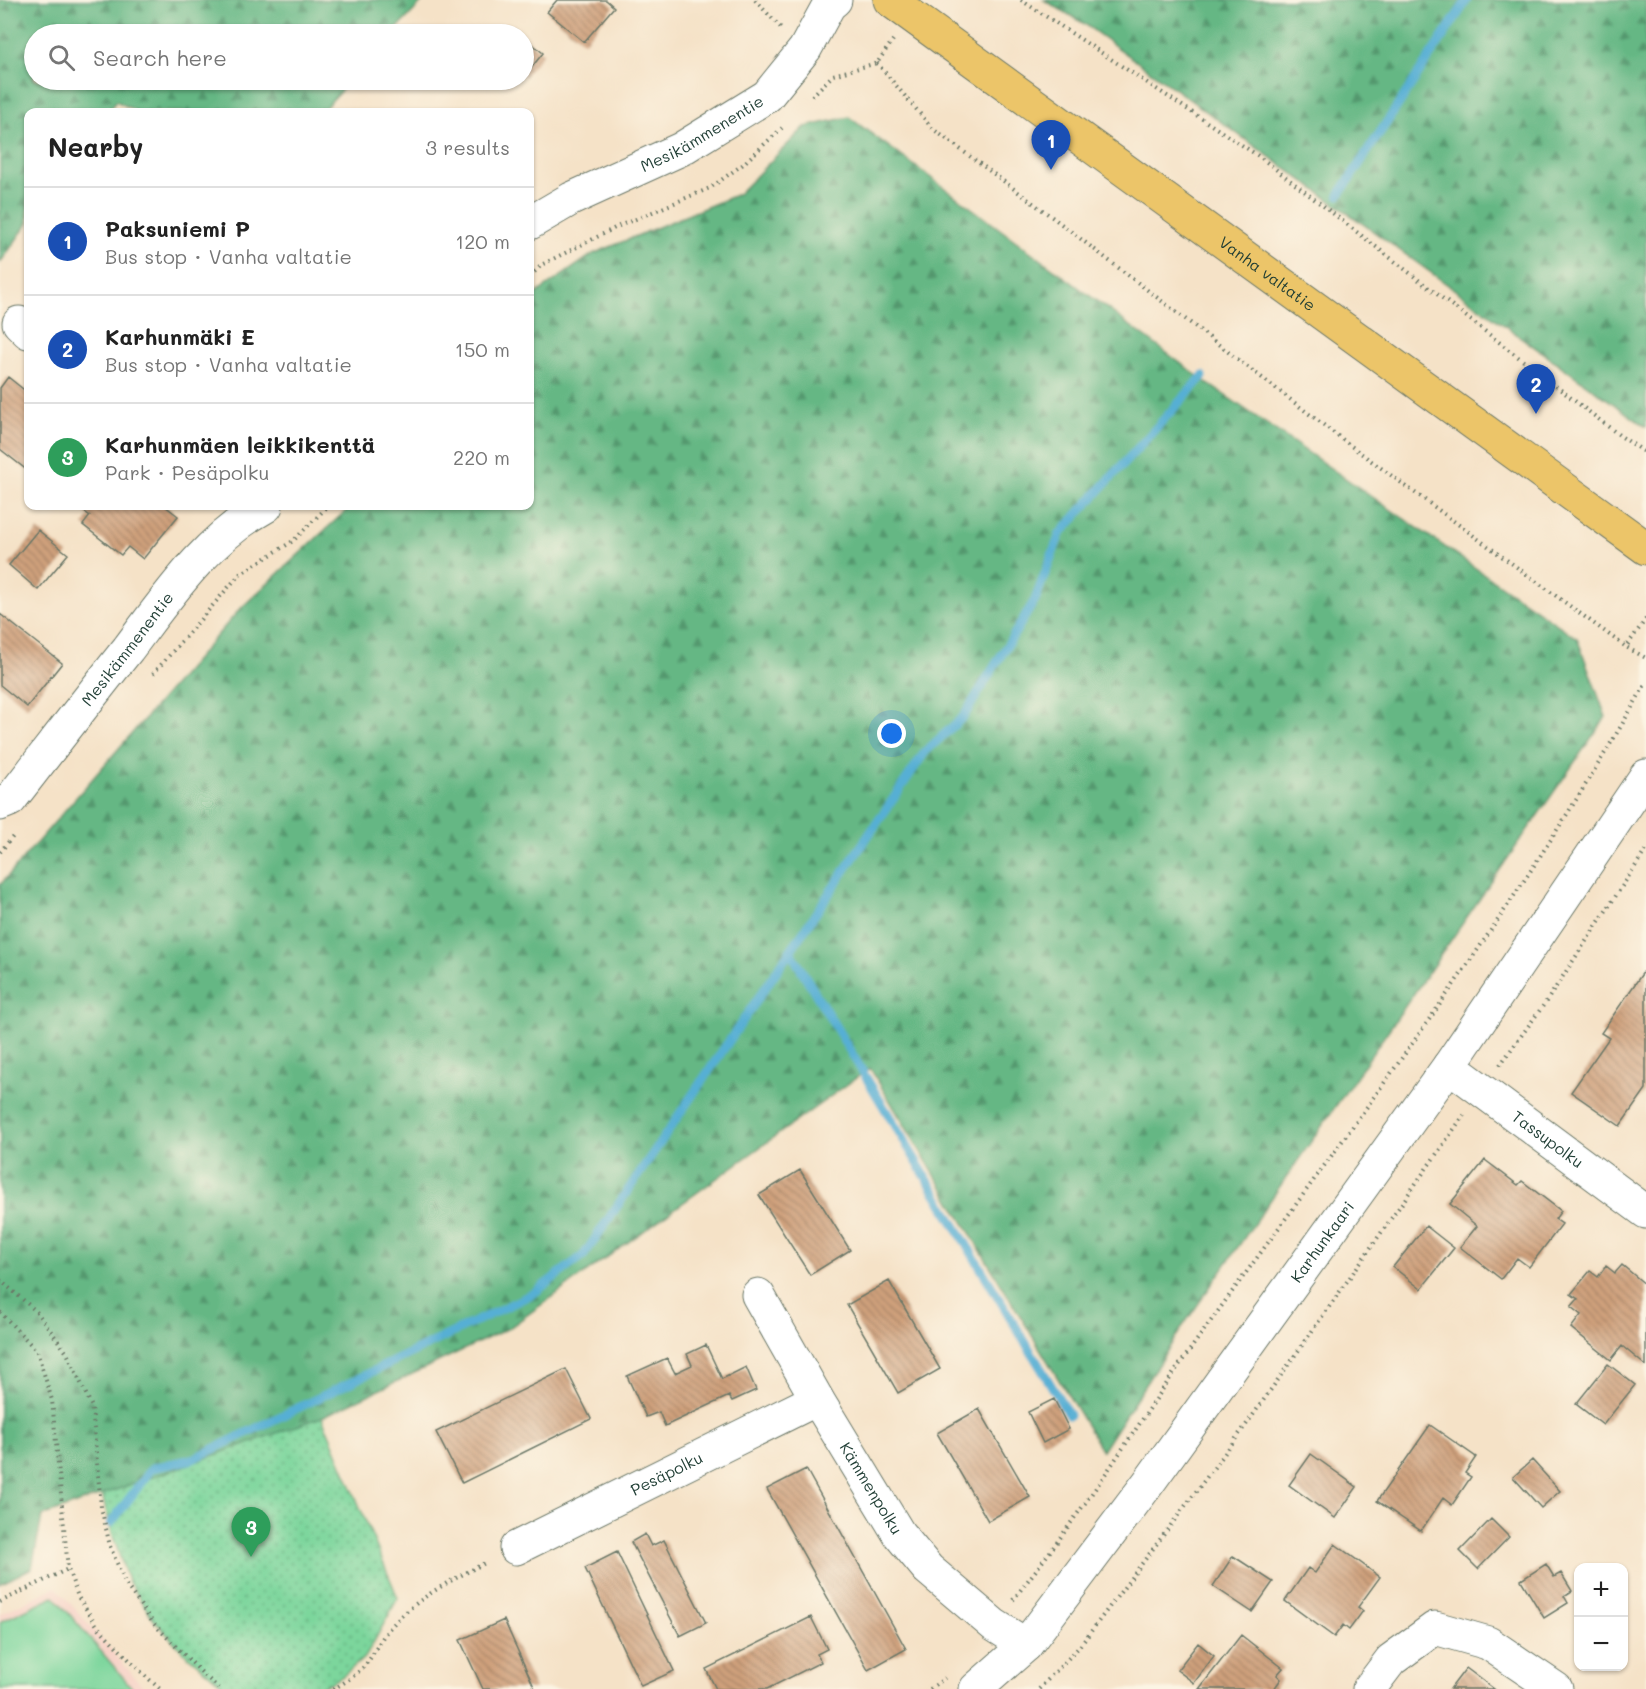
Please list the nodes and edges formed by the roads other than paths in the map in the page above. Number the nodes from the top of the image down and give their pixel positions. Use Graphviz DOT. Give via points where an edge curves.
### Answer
graph roads {
  1 [pos="835,0"];
  2 [pos="890,0"];
  3 [pos="534,221"];
  4 [pos="246,510"];
  5 [pos="1646,548"];
  6 [pos="1646,776"];
  7 [pos="11,815"];
  8 [pos="1449,1066"];
  9 [pos="1646,1212"];
  10 [pos="758,1295"];
  11 [pos="817,1399"];
  12 [pos="516,1548"];
  13 [pos="1026,1645"];
  14 [pos="964,1679"];
  15 [pos="1368,1689"];
  16 [pos="1556,1689"];
  1 -- 3 [label="street, Mesikämmenentie" via="805,50 767,96 681,149 571,199"];
  2 -- 5 [label="main road, Vanha valtatie"];
  4 -- 7 [label="street, Mesikämmenentie" via="163,604 10,800"];
  6 -- 8 [label="street, Karhunkaari"];
  8 -- 9 [label="street, Tassupolku"];
  8 -- 13 [label="street, Karhunkaari" via="1149,1482"];
  10 -- 11 [label="street, Kämmenpolku"];
  11 -- 12 [label="street, Pesäpolku"];
  11 -- 13 [label="street, Kämmenpolku" via="899,1534 928,1569 994,1625"];
  13 -- 14 [label="street, Karhunkaari"];
  15 -- 16 [label="street" via="1391,1660 1435,1628 1488,1643"];
}
